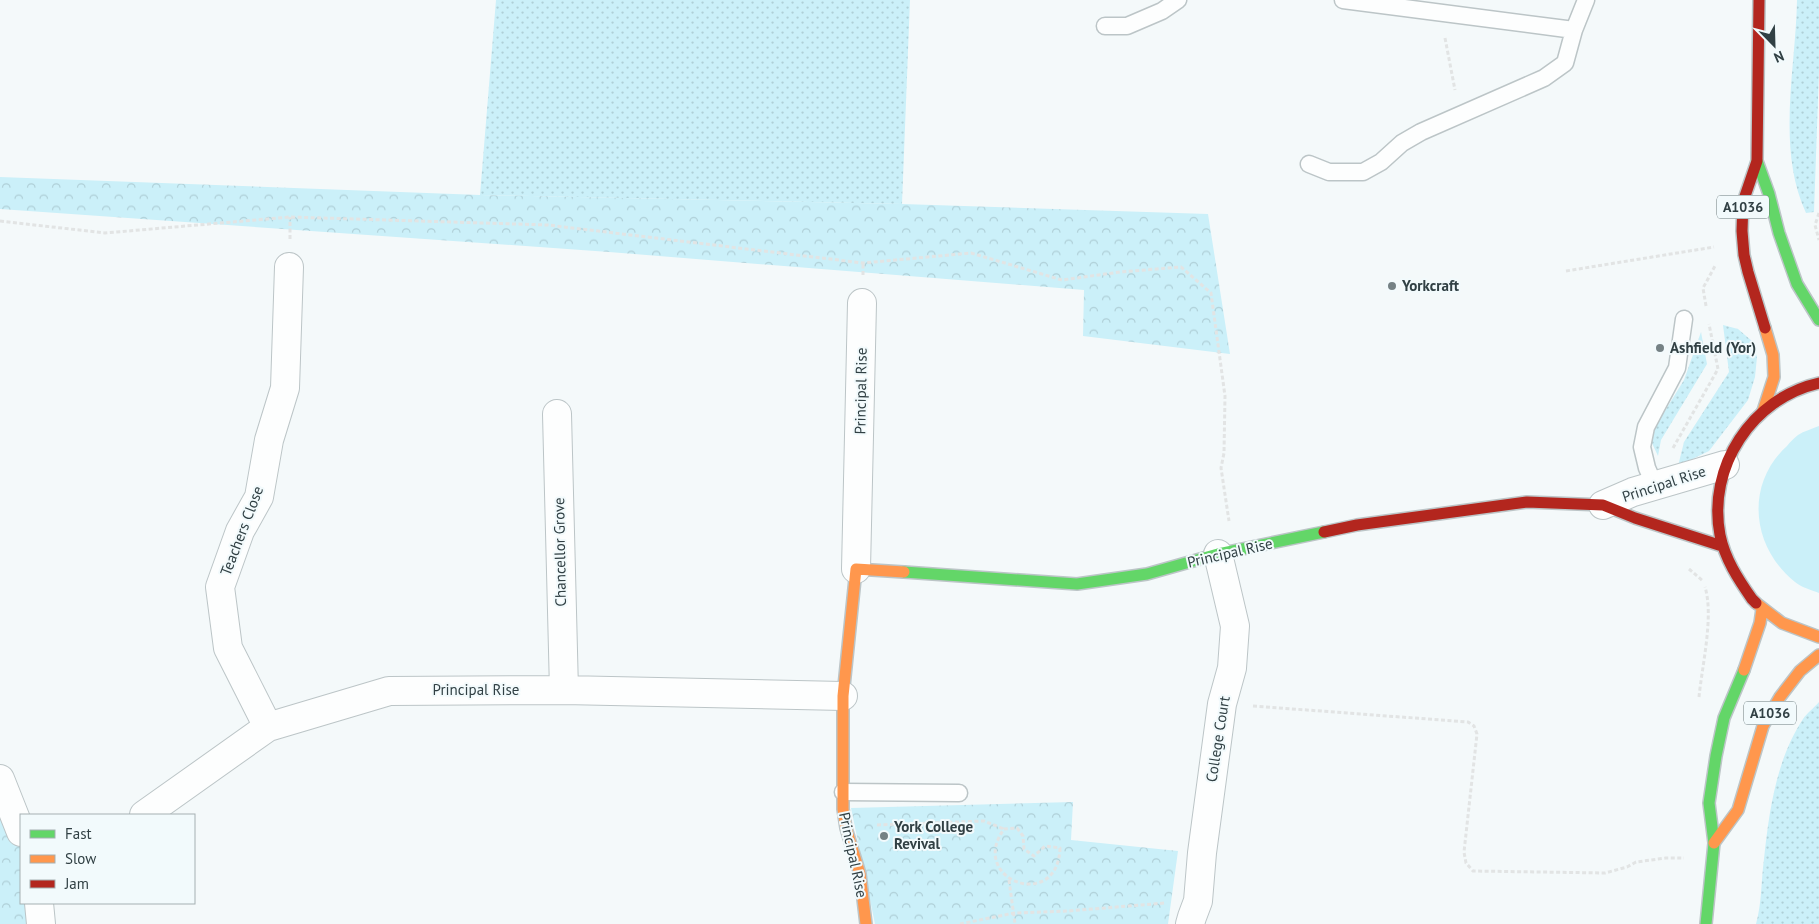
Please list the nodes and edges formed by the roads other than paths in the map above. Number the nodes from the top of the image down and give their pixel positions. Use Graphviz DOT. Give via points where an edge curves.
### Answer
graph roads {
  1 [pos="1178,0"];
  2 [pos="1343,0"];
  3 [pos="1586,0"];
  4 [pos="1759,0"];
  5 [pos="1105,26"];
  6 [pos="1574,30"];
  7 [pos="1757,160"];
  8 [pos="1310,164"];
  9 [pos="289,267"];
  10 [pos="862,303"];
  11 [pos="1684,319"];
  12 [pos="1819,320"];
  13 [pos="1819,384"];
  14 [pos="1763,411"];
  15 [pos="557,414"];
  16 [pos="1725,465"];
  17 [pos="1655,486"];
  18 [pos="1603,505"];
  19 [pos="1722,546"];
  20 [pos="1227,552"];
  21 [pos="856,569"];
  22 [pos="1762,609"];
  23 [pos="1819,636"];
  24 [pos="1819,655"];
  25 [pos="564,690"];
  26 [pos="843,696"];
  27 [pos="268,726"];
  28 [pos="0,779"];
  29 [pos="843,792"];
  30 [pos="960,793"];
  31 [pos="145,814"];
  32 [pos="20,829"];
  33 [pos="1714,843"];
  34 [pos="39,904"];
  35 [pos="1194,913"];
  36 [pos="41,924"];
  37 [pos="866,924"];
  38 [pos="1706,924"];
  1 -- 5 [label="lane" via="1162,11 1126,26"];
  2 -- 6 [label="lane"];
  3 -- 6 [label="lane"];
  4 -- 7 [label="main road, A1036"];
  6 -- 8 [label="lane" via="1565,63 1544,78 1402,143 1381,162 1363,172 1329,172"];
  7 -- 12 [label="main road, A1036" via="1796,284"];
  7 -- 14 [label="main road, A1036" via="1743,202 1742,231 1748,272 1772,355 1774,377"];
  9 -- 27 [label="street, Teachers Close" via="285,388 269,440 258,497 240,532 220,587 228,648"];
  10 -- 21 [label="street, Principal Rise"];
  11 -- 17 [label="lane" via="1678,368 1646,426 1642,447"];
  13 -- 14 [label="main road, A1036" via="1786,395"];
  14 -- 16 [label="main road, A1036" via="1747,427"];
  15 -- 25 [label="street, Chancellor Grove"];
  16 -- 17 [label="street, Principal Rise"];
  16 -- 19 [label="main road, A1036" via="1718,492 1717,519"];
  17 -- 18 [label="street, Principal Rise"];
  18 -- 19 [label="main road, Principal Rise"];
  18 -- 20 [label="main road, Principal Rise" via="1527,502 1357,525"];
  19 -- 22 [label="main road, A1036" via="1744,590"];
  20 -- 21 [label="main road, Principal Rise" via="1147,574 1077,584"];
  20 -- 35 [label="street, College Court" via="1235,626 1232,668 1222,704"];
  21 -- 26 [label="main road, Principal Rise"];
  22 -- 23 [label="main road, A1036" via="1785,624"];
  22 -- 33 [label="main road, A1036" via="1720,736 1709,803"];
  24 -- 33 [label="main road, A1036" via="1795,677 1763,726 1738,810"];
  25 -- 26 [label="street, Principal Rise"];
  25 -- 27 [label="street, Principal Rise" via="389,691"];
  26 -- 29 [label="main road, Principal Rise"];
  27 -- 31 [label="street, Principal Rise"];
  28 -- 32 [label="street"];
  29 -- 30 [label="lane"];
  29 -- 37 [label="main road, Principal Rise" via="846,828 860,874"];
  33 -- 38 [label="main road, A1036"];
  34 -- 36 [label="street"];
}
